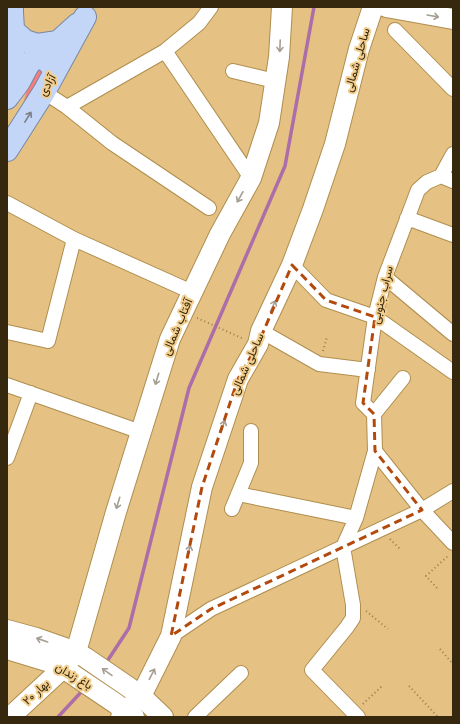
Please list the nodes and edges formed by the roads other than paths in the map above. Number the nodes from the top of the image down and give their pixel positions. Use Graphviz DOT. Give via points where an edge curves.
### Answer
graph roads {
  1 [pos="12,7"];
  2 [pos="211,7"];
  3 [pos="282,7"];
  4 [pos="373,7"];
  5 [pos="386,7"];
  6 [pos="90,12"];
  7 [pos="453,19"];
  8 [pos="395,30"];
  9 [pos="12,31"];
  10 [pos="165,51"];
  11 [pos="233,71"];
  12 [pos="54,73"];
  13 [pos="275,82"];
  14 [pos="453,89"];
  15 [pos="7,90"];
  16 [pos="44,92"];
  17 [pos="7,98"];
  18 [pos="67,107"];
  19 [pos="7,150"];
  20 [pos="453,154"];
  21 [pos="251,178"];
  22 [pos="447,179"];
  23 [pos="7,203"];
  24 [pos="209,208"];
  25 [pos="407,218"];
  26 [pos="453,235"];
  27 [pos="74,239"];
  28 [pos="292,266"];
  29 [pos="385,277"];
  30 [pos="192,292"];
  31 [pos="375,318"];
  32 [pos="262,331"];
  33 [pos="7,332"];
  34 [pos="453,334"];
  35 [pos="368,370"];
  36 [pos="453,372"];
  37 [pos="403,378"];
  38 [pos="7,384"];
  39 [pos="30,393"];
  40 [pos="374,414"];
  41 [pos="251,431"];
  42 [pos="141,432"];
  43 [pos="375,452"];
  44 [pos="7,458"];
  45 [pos="453,490"];
  46 [pos="238,494"];
  47 [pos="232,509"];
  48 [pos="422,510"];
  49 [pos="356,518"];
  50 [pos="453,543"];
  51 [pos="343,547"];
  52 [pos="7,630"];
  53 [pos="171,636"];
  54 [pos="7,649"];
  55 [pos="81,655"];
  56 [pos="68,671"];
  57 [pos="241,673"];
  58 [pos="134,691"];
  59 [pos="124,712"];
  60 [pos="356,715"];
  61 [pos="10,717"];
  62 [pos="163,717"];
  63 [pos="195,717"];
  1 -- 9 [label="main road"];
  2 -- 10 [label="street" via="199,23"];
  3 -- 13 [label="street, آفتاب شمالی, one-way" via="280,57"];
  4 -- 28 [label="street, ساحلی شمالی" via="359,49 335,144"];
  5 -- 7 [label="street, one-way"];
  6 -- 9 [label="main road" via="58,42 36,45 25,41"];
  6 -- 12 [label="main road, آزادی"];
  8 -- 14 [label="street"];
  9 -- 15 [label="main road"];
  10 -- 18 [label="street"];
  10 -- 21 [label="street"];
  11 -- 13 [label="street"];
  12 -- 16 [label="main road, آزادی"];
  12 -- 17 [label="main road" via="52,65 47,61 40,58 33,60"];
  13 -- 21 [label="street, آفتاب شمالی" via="269,123"];
  16 -- 18 [label="street"];
  19 -- 16 [label="main road, آزادی, one-way"];
  18 -- 24 [label="street" via="112,143"];
  20 -- 22 [label="street, سراب جنوبی"];
  21 -- 30 [label="street, آفتاب شمالی, one-way"];
  22 -- 25 [label="street, سراب جنوبی" via="427,182 418,190"];
  23 -- 27 [label="street"];
  25 -- 26 [label="street"];
  25 -- 29 [label="street, سراب جنوبی"];
  27 -- 30 [label="street"];
  27 -- 33 [label="street" via="48,341"];
  28 -- 31 [label="street" via="326,300"];
  32 -- 28 [label="street, ساحلی شمالی, one-way"];
  29 -- 31 [label="street, سراب جنوبی"];
  29 -- 34 [label="street"];
  30 -- 42 [label="street, آفتاب شمالی, one-way" via="170,339"];
  31 -- 35 [label="street, سراب جنوبی"];
  31 -- 36 [label="street"];
  32 -- 35 [label="street" via="319,364"];
  53 -- 32 [label="street, ساحلی شمالی, one-way" via="202,487 238,379 258,344"];
  35 -- 40 [label="street, سراب جنوبی" via="363,403"];
  37 -- 40 [label="street"];
  38 -- 39 [label="street"];
  39 -- 42 [label="street"];
  39 -- 44 [label="street"];
  40 -- 43 [label="street"];
  41 -- 46 [label="street" via="251,463"];
  42 -- 55 [label="street, آفتاب شمالی, one-way" via="116,512"];
  43 -- 48 [label="street"];
  43 -- 49 [label="street"];
  45 -- 48 [label="street"];
  46 -- 47 [label="street"];
  46 -- 49 [label="street"];
  48 -- 50 [label="street"];
  48 -- 51 [label="street"];
  49 -- 51 [label="street"];
  51 -- 53 [label="street" via="211,610"];
  51 -- 60 [label="street" via="353,618 312,670"];
  55 -- 52 [label="street, باغ زندان, one-way"];
  58 -- 53 [label="street, ساحلی شمالی, one-way"];
  54 -- 56 [label="street, باغ زندان"];
  55 -- 56 [label="street, بهار ۲۰"];
  58 -- 55 [label="street, باغ زندان, one-way"];
  56 -- 59 [label="street, باغ زندان"];
  56 -- 61 [label="street, بهار ۲۰"];
  57 -- 63 [label="street"];
  58 -- 59 [label="street, ساحلی شمالی"];
  58 -- 62 [label="street, باغ زندان"];
}
